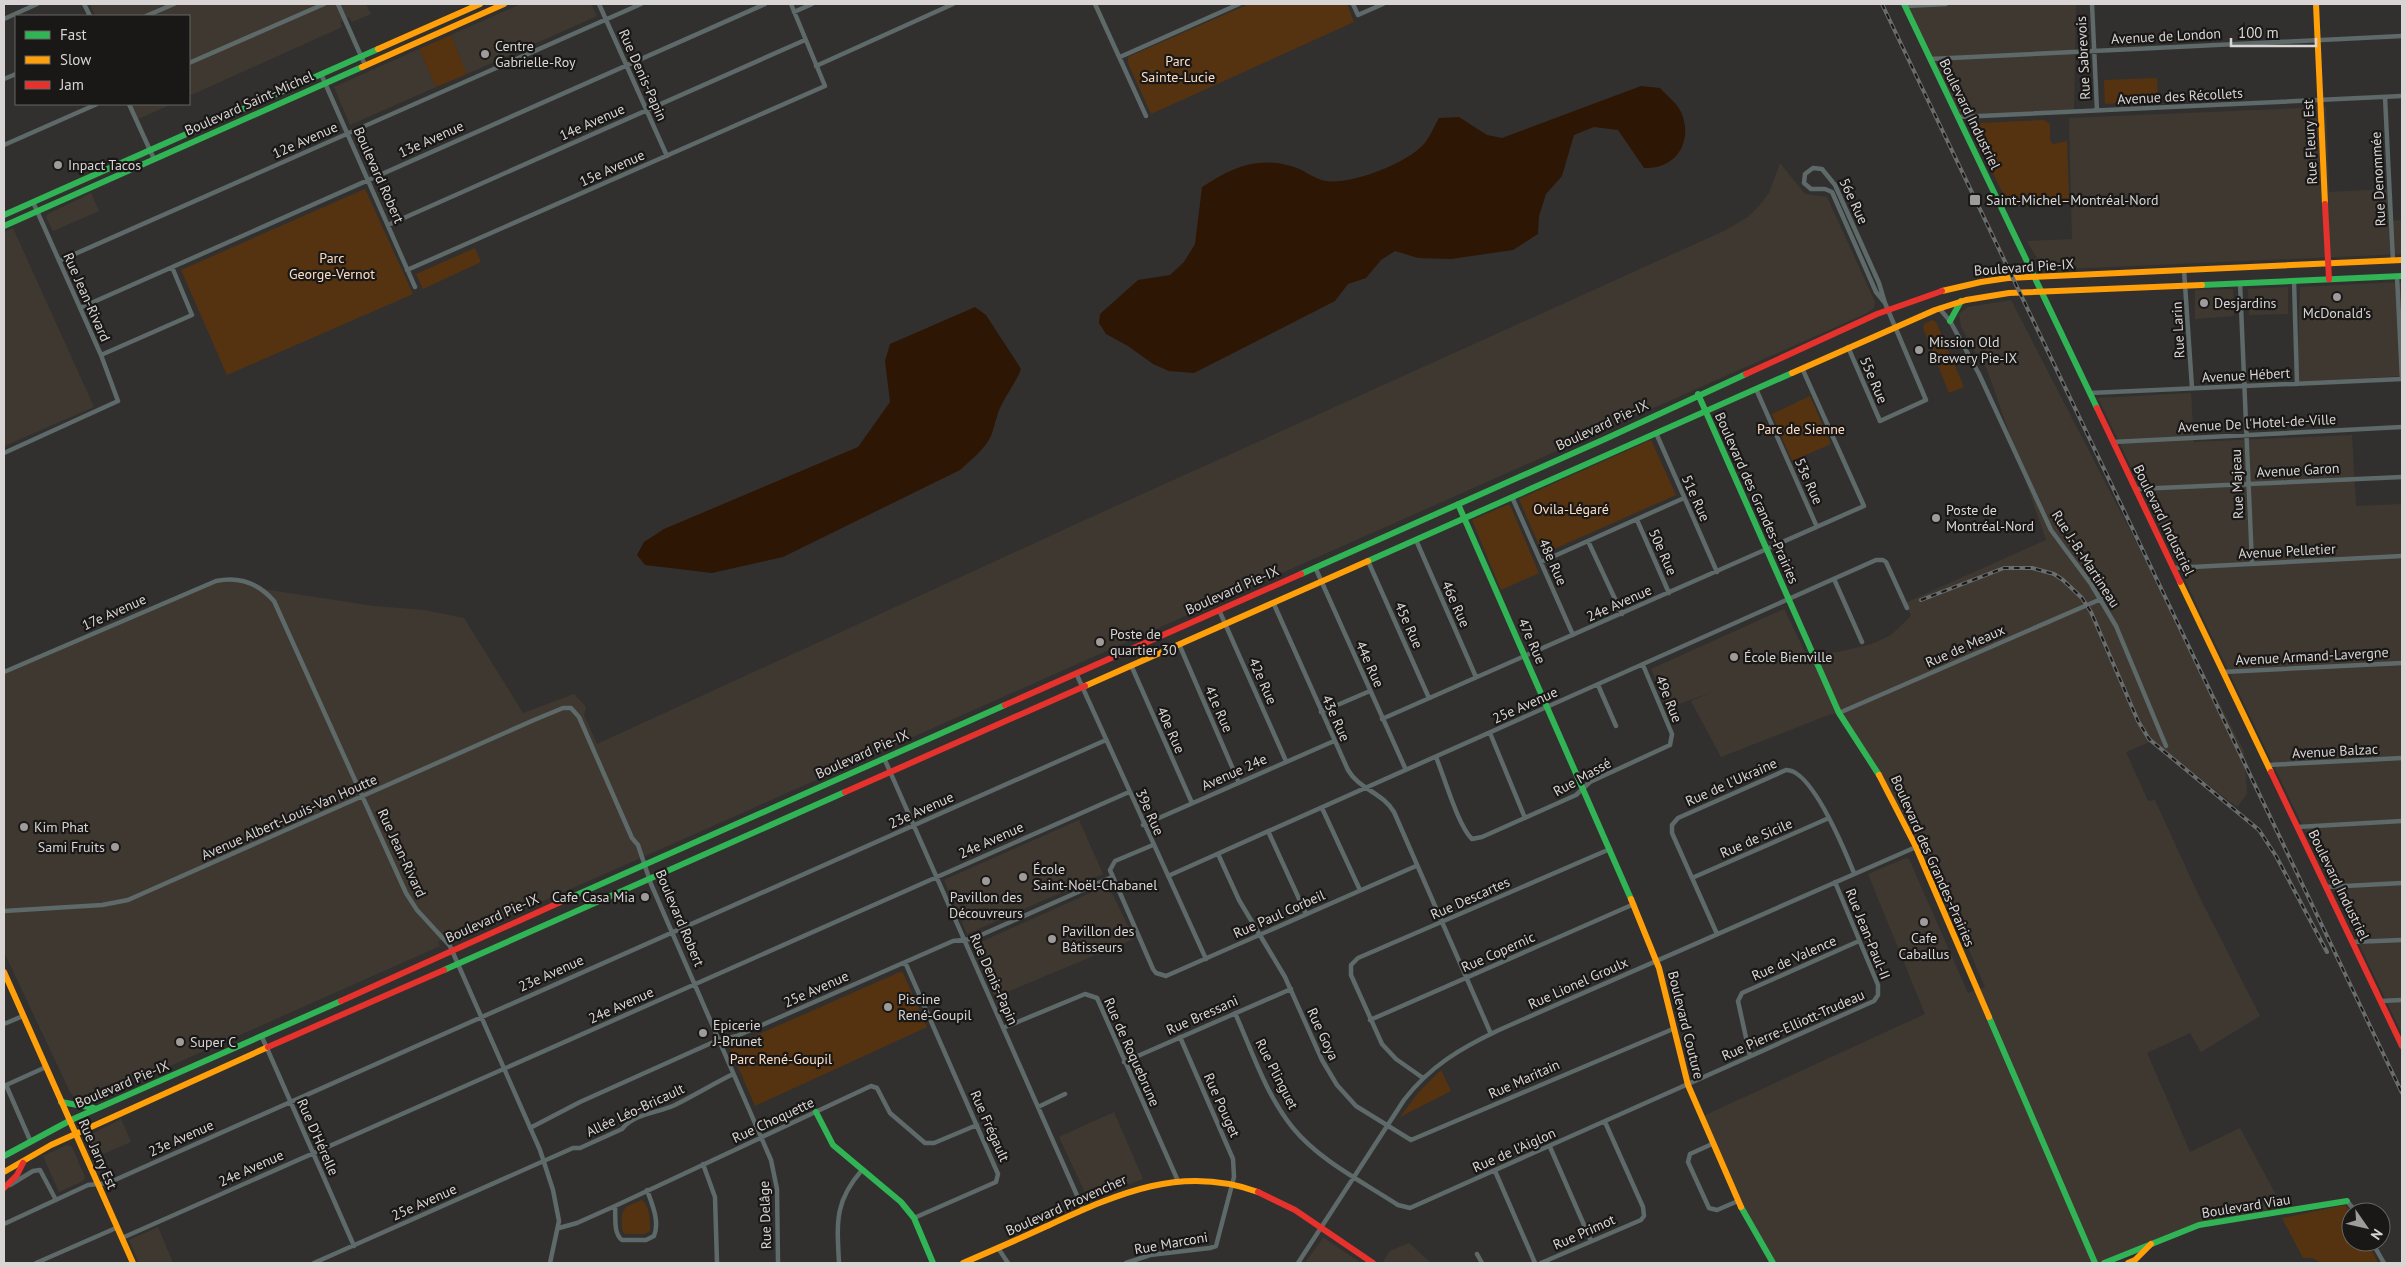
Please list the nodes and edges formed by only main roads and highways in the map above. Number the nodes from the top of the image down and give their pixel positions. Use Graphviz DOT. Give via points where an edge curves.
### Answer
graph roads {
  1 [pos="480,4"];
  2 [pos="504,4"];
  3 [pos="2316,4"];
  4 [pos="1904,5"];
  5 [pos="4,215"];
  6 [pos="4,226"];
  7 [pos="2402,260"];
  8 [pos="2328,264"];
  9 [pos="2400,276"];
  10 [pos="2035,277"];
  11 [pos="2329,279"];
  12 [pos="2042,292"];
  13 [pos="1961,301"];
  14 [pos="1950,321"];
  15 [pos="1698,394"];
  16 [pos="1705,411"];
  17 [pos="1458,504"];
  18 [pos="1465,518"];
  19 [pos="1583,788"];
  20 [pos="4,972"];
  21 [pos="2402,1046"];
  22 [pos="61,1102"];
  23 [pos="95,1108"];
  24 [pos="816,1112"];
  25 [pos="69,1120"];
  26 [pos="75,1134"];
  27 [pos="5,1154"];
  28 [pos="23,1162"];
  29 [pos="4,1172"];
  30 [pos="4,1188"];
  31 [pos="2347,1201"];
  32 [pos="2152,1243"];
  33 [pos="134,1263"];
  34 [pos="933,1263"];
  35 [pos="963,1263"];
  36 [pos="1373,1263"];
  37 [pos="1772,1263"];
  38 [pos="2095,1263"];
  39 [pos="2104,1263"];
  40 [pos="2128,1263"];
  1 -- 5 [label="main road, Boulevard Saint-Michel"];
  2 -- 6 [label="main road, Boulevard Saint-Michel"];
  3 -- 8 [label="main road, Rue Fleury Est"];
  4 -- 10 [label="main road, Boulevard Industriel"];
  7 -- 8 [label="main road, Boulevard Pie-IX"];
  8 -- 10 [label="main road, Boulevard Pie-IX"];
  8 -- 11 [label="main road, Rue Fleury Est"];
  9 -- 11 [label="main road, Boulevard Pie-IX"];
  10 -- 12 [label="main road, Boulevard Industriel"];
  10 -- 15 [label="main road, Boulevard Pie-IX" via="1997,279 1927,294"];
  11 -- 12 [label="main road, Boulevard Pie-IX"];
  12 -- 13 [label="main road, Boulevard Pie-IX"];
  12 -- 21 [label="main road, Boulevard Industriel"];
  13 -- 14 [label="main road"];
  13 -- 16 [label="main road, Boulevard Pie-IX" via="1894,327"];
  15 -- 16 [label="main road, Boulevard des Grandes-Prairies"];
  15 -- 17 [label="main road, Boulevard Pie-IX"];
  16 -- 18 [label="main road, Boulevard Pie-IX"];
  16 -- 38 [label="main road, Boulevard des Grandes-Prairies" via="1839,713 1888,788 1916,847"];
  17 -- 18 [label="main road, 47e Rue"];
  17 -- 23 [label="main road, Boulevard Pie-IX" via="451,950 262,1037"];
  18 -- 19 [label="main road, 47e Rue"];
  18 -- 26 [label="main road, Boulevard Pie-IX"];
  19 -- 37 [label="main road, Boulevard Couture" via="1657,961 1688,1085 1738,1200"];
  20 -- 22 [label="main road, Rue Jarry Est"];
  22 -- 23 [label="main road"];
  22 -- 25 [label="main road, Rue Jarry Est"];
  23 -- 25 [label="main road, Boulevard Pie-IX"];
  24 -- 34 [label="main road" via="833,1144 901,1202 914,1218"];
  25 -- 26 [label="main road, Rue Jarry Est"];
  25 -- 27 [label="main road, Boulevard Pie-IX"];
  26 -- 28 [label="main road, Boulevard Pie-IX"];
  26 -- 33 [label="main road, Rue Jarry Est"];
  28 -- 29 [label="main road, Boulevard Pie-IX"];
  28 -- 30 [label="main road"];
  31 -- 32 [label="main road, Boulevard Viau" via="2199,1225"];
  32 -- 39 [label="main road, Boulevard Viau"];
  32 -- 40 [label="main road, Boulevard Viau"];
  35 -- 36 [label="main road, Boulevard Provencher" via="1130,1190 1204,1180 1232,1184 1279,1201"];
}
